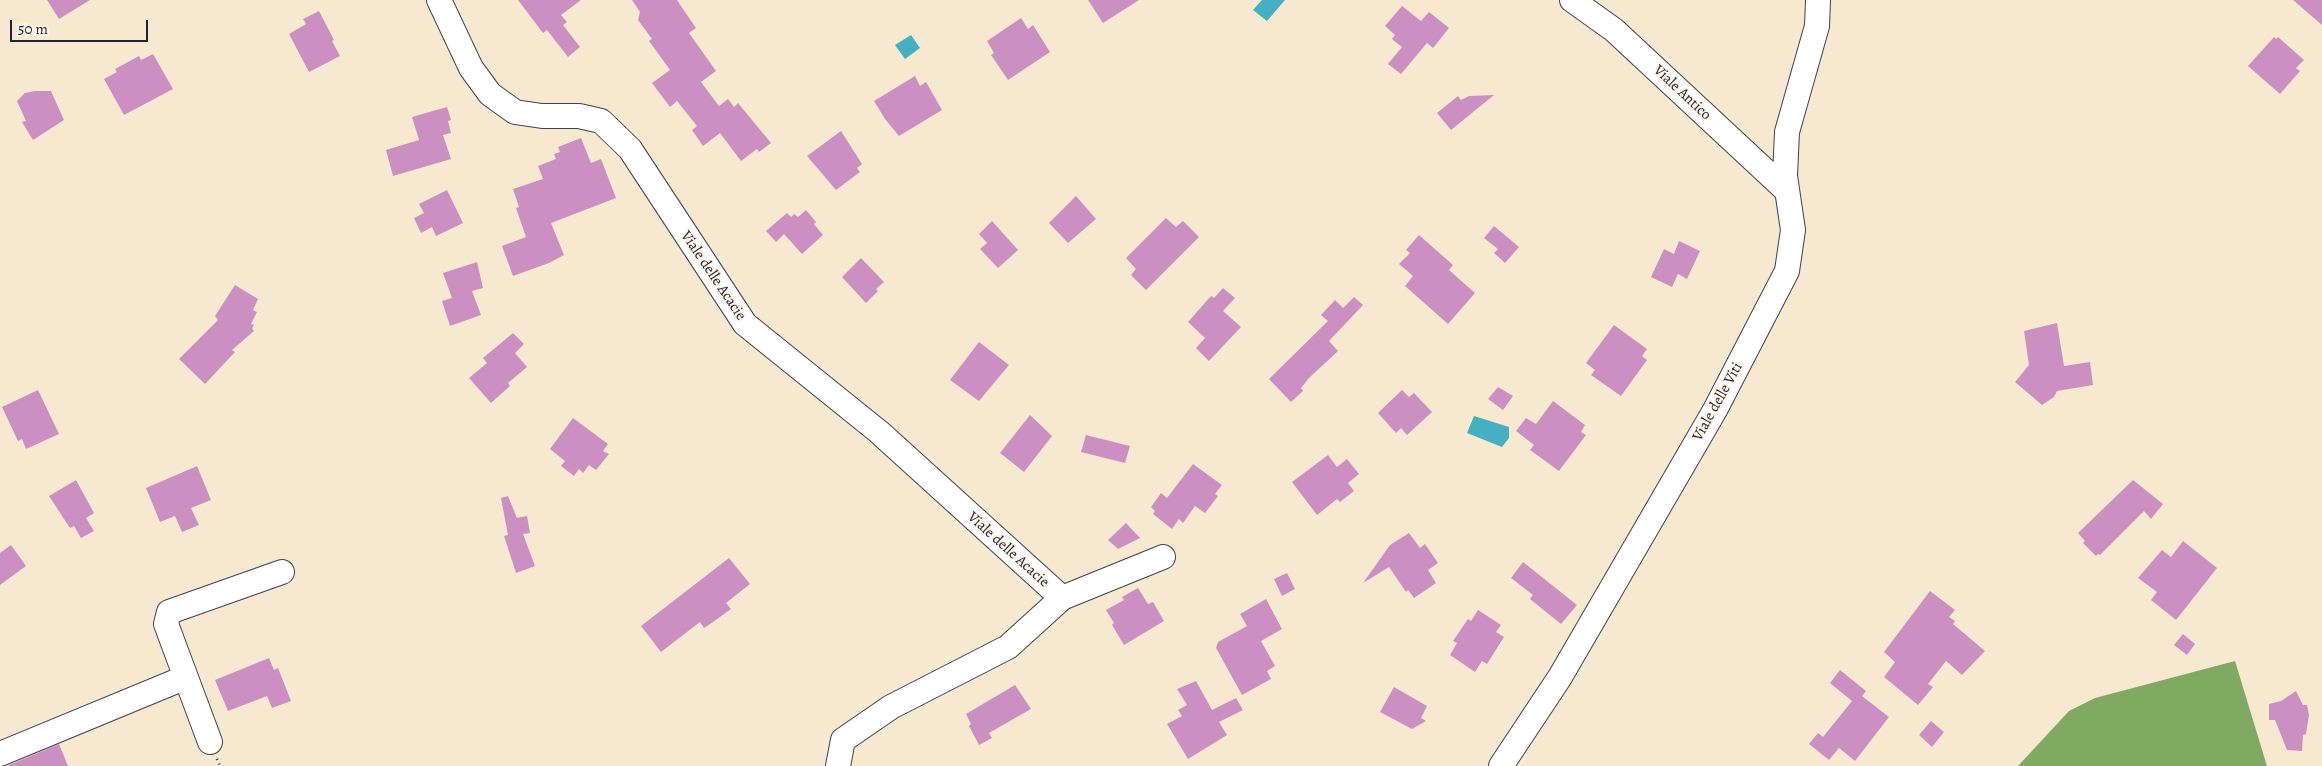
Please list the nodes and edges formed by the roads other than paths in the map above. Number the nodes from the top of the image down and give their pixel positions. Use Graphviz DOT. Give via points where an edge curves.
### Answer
graph roads {
  1 [pos="439,0"];
  2 [pos="1572,0"];
  3 [pos="1818,0"];
  4 [pos="1787,191"];
  5 [pos="1163,557"];
  6 [pos="282,572"];
  7 [pos="1062,598"];
  8 [pos="184,678"];
  9 [pos="210,742"];
  10 [pos="0,754"];
  11 [pos="838,766"];
  12 [pos="1501,766"];
  1 -- 7 [label="street, Viale delle Acacie" via="471,68 490,94 515,112 579,116 601,121 630,149 745,324 879,432"];
  2 -- 4 [label="street, Viale Antico" via="1614,30"];
  3 -- 4 [label="street, Viale delle Viti" via="1817,26 1787,132"];
  4 -- 12 [label="street, Viale delle Viti" via="1793,230 1787,271 1700,436 1560,677"];
  5 -- 7 [label="street, Viale delle Acacie"];
  6 -- 8 [label="street" via="169,612 166,624"];
  7 -- 11 [label="street, Viale delle Acacie" via="1008,647 891,707 843,740"];
  8 -- 9 [label="street"];
  8 -- 10 [label="street"];
}
